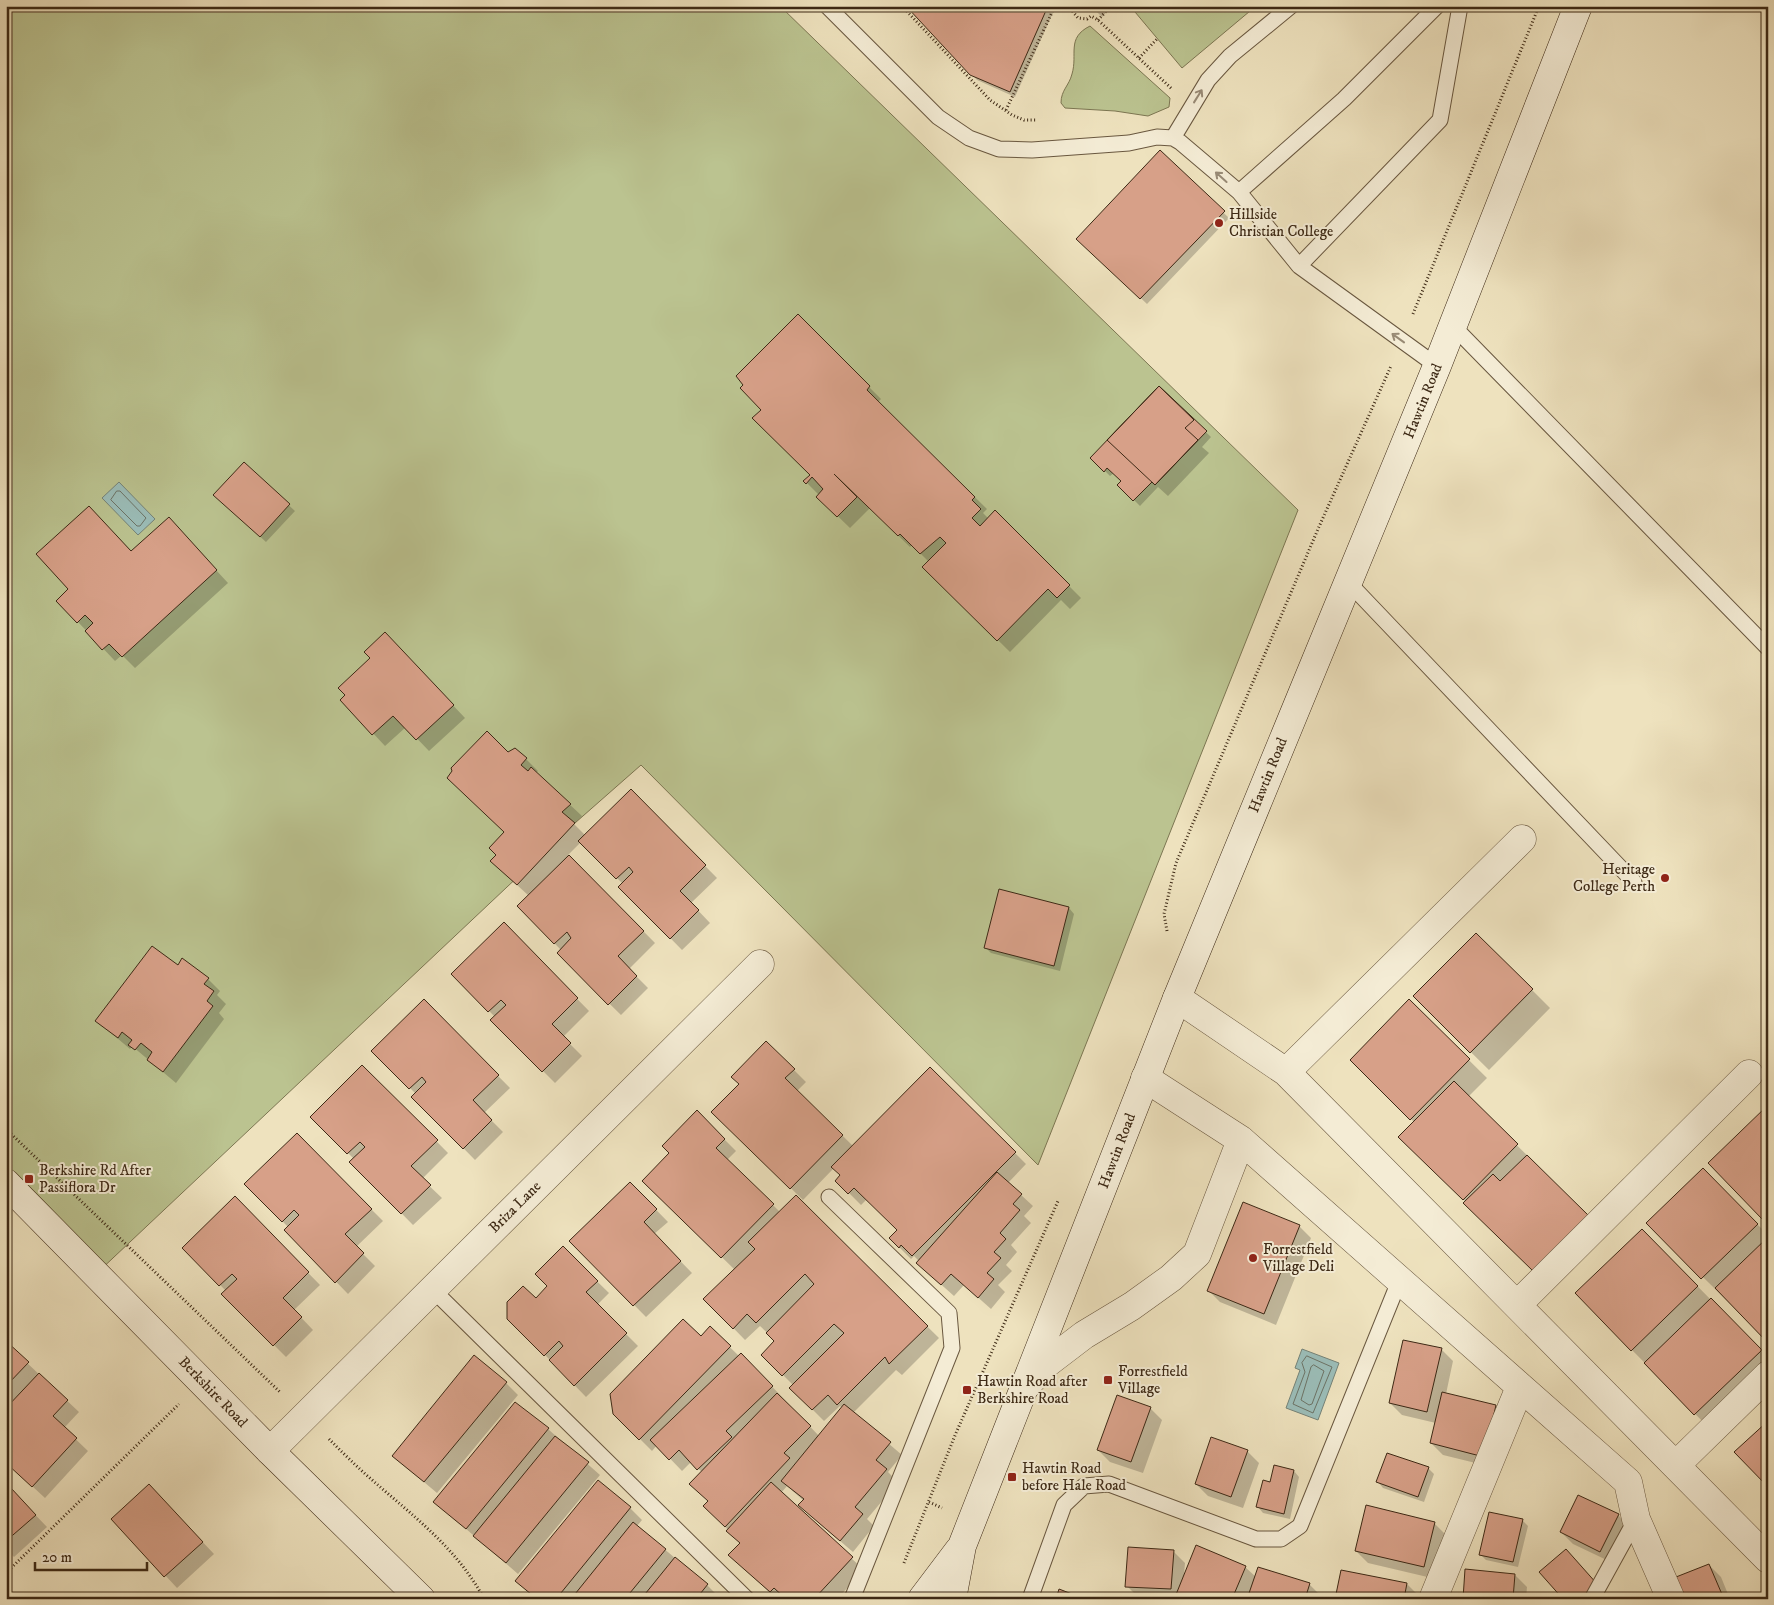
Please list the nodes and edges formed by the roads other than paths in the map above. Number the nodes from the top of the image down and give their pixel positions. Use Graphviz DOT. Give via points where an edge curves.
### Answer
graph roads {
  1 [pos="827,6"];
  2 [pos="1291,6"];
  3 [pos="1437,6"];
  4 [pos="1460,6"];
  5 [pos="1578,6"];
  6 [pos="1173,138"];
  7 [pos="1239,192"];
  8 [pos="1299,266"];
  9 [pos="1453,326"];
  10 [pos="1437,366"];
  11 [pos="1348,582"];
  12 [pos="1768,648"];
  13 [pos="1522,839"];
  14 [pos="1634,882"];
  15 [pos="760,964"];
  16 [pos="1177,998"];
  17 [pos="1286,1072"];
  18 [pos="1749,1074"];
  19 [pos="1145,1078"];
  20 [pos="1241,1140"];
  21 [pos="6,1183"];
  22 [pos="829,1197"];
  23 [pos="1400,1279"];
  24 [pos="432,1289"];
  25 [pos="1517,1305"];
  26 [pos="1768,1375"];
  27 [pos="1520,1387"];
  28 [pos="1024,1388"];
  29 [pos="270,1451"];
  30 [pos="1676,1465"];
  31 [pos="1636,1519"];
  32 [pos="962,1546"];
  33 [pos="1768,1558"];
  34 [pos="421,1599"];
  35 [pos="747,1599"];
  36 [pos="852,1599"];
  37 [pos="922,1599"];
  38 [pos="952,1599"];
  39 [pos="1030,1599"];
  40 [pos="1433,1599"];
  41 [pos="1592,1599"];
  42 [pos="1671,1599"];
  1 -- 6 [label="lane" via="938,117 968,138 999,148 1032,150"];
  6 -- 2 [label="lane, one-way" via="1208,80 1230,56"];
  3 -- 7 [label="lane" via="1344,99"];
  4 -- 8 [label="lane" via="1440,120"];
  5 -- 9 [label="street, Hawtin Road"];
  7 -- 6 [label="lane, one-way"];
  7 -- 8 [label="lane"];
  10 -- 8 [label="lane, one-way"];
  9 -- 10 [label="street, Hawtin Road"];
  9 -- 12 [label="lane"];
  10 -- 11 [label="street, Hawtin Road"];
  11 -- 14 [label="lane"];
  11 -- 16 [label="street, Hawtin Road"];
  13 -- 17 [label="street"];
  15 -- 24 [label="street, Briza Lane"];
  16 -- 17 [label="street"];
  16 -- 19 [label="street, Hawtin Road"];
  17 -- 25 [label="street"];
  18 -- 25 [label="street"];
  19 -- 20 [label="street"];
  19 -- 28 [label="street, Hawtin Road"];
  20 -- 23 [label="street"];
  20 -- 28 [label="street" via="1197,1254 1171,1278 1061,1352"];
  21 -- 29 [label="street, Berkshire Road"];
  22 -- 36 [label="lane" via="949,1313 952,1348"];
  23 -- 27 [label="street"];
  23 -- 39 [label="lane" via="1300,1526 1281,1539 1256,1539 1110,1484 1084,1486 1064,1505"];
  24 -- 29 [label="street, Briza Lane"];
  24 -- 35 [label="lane"];
  25 -- 30 [label="street"];
  26 -- 30 [label="street"];
  27 -- 31 [label="street" via="1628,1482"];
  27 -- 40 [label="street"];
  28 -- 32 [label="street, Hawtin Road"];
  29 -- 34 [label="street, Berkshire Road"];
  30 -- 33 [label="street"];
  31 -- 41 [label="lane"];
  31 -- 42 [label="street"];
  32 -- 37 [label="street, Hawtin Road"];
  32 -- 38 [label="street, Hawtin Road"];
}
